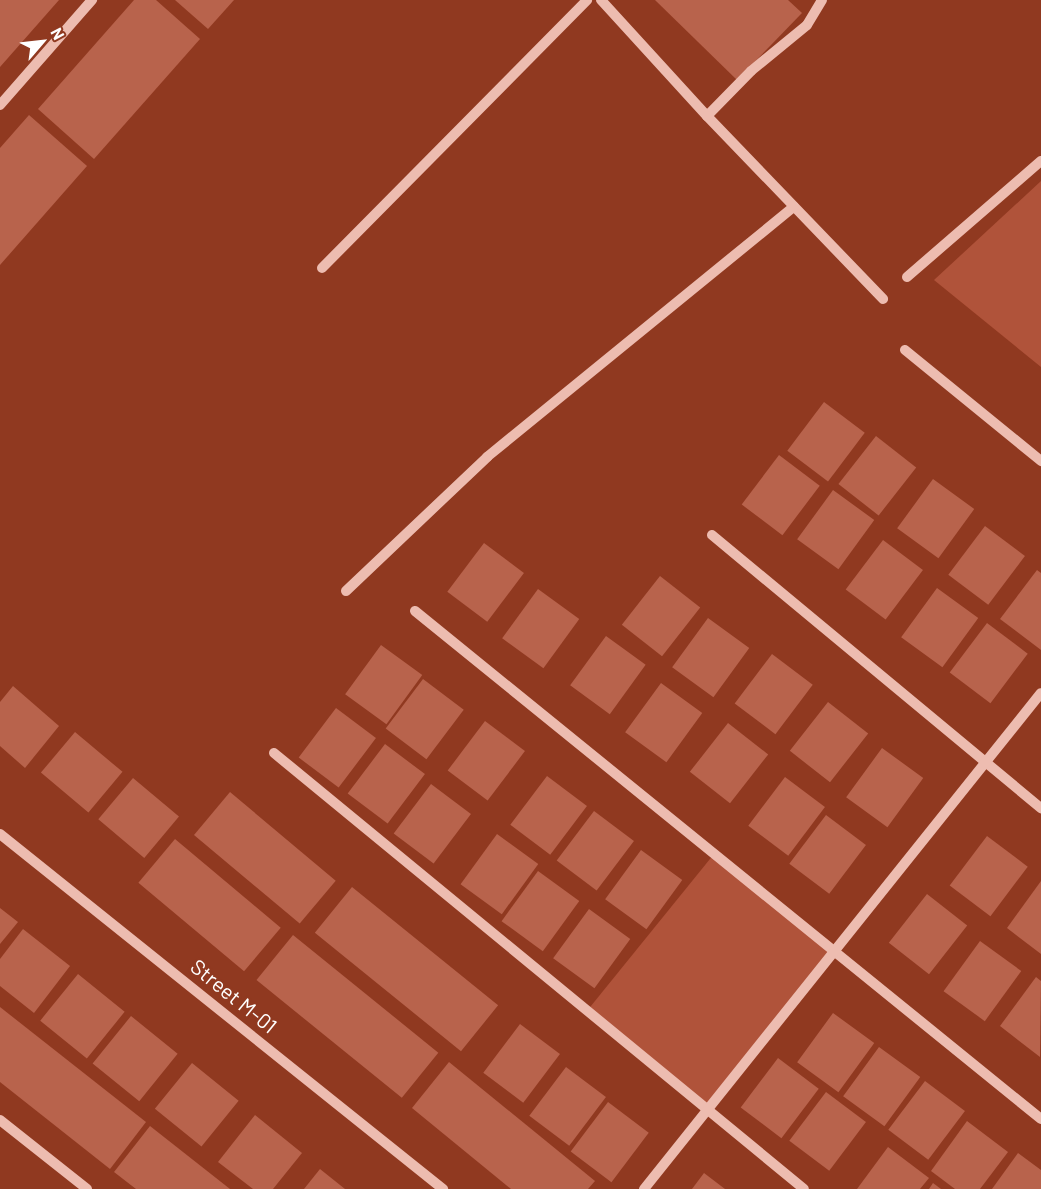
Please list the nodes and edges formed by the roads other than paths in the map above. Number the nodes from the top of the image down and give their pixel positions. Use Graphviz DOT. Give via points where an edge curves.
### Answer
graph roads {
  1 [pos="92,0"];
  2 [pos="587,0"];
  3 [pos="601,0"];
  4 [pos="822,0"];
  5 [pos="0,105"];
  6 [pos="707,116"];
  7 [pos="1041,161"];
  8 [pos="794,207"];
  9 [pos="322,268"];
  10 [pos="907,277"];
  11 [pos="884,299"];
  12 [pos="904,350"];
  13 [pos="1041,461"];
  14 [pos="712,536"];
  15 [pos="346,591"];
  16 [pos="415,611"];
  17 [pos="1041,693"];
  18 [pos="274,753"];
  19 [pos="985,762"];
  20 [pos="1041,808"];
  21 [pos="0,834"];
  22 [pos="834,951"];
  23 [pos="710,1111"];
  24 [pos="1041,1119"];
  25 [pos="0,1120"];
  26 [pos="87,1189"];
  27 [pos="443,1189"];
  28 [pos="644,1189"];
  29 [pos="804,1189"];
  1 -- 5 [label="street"];
  2 -- 9 [label="street"];
  3 -- 6 [label="street"];
  4 -- 6 [label="street" via="807,25 751,71"];
  6 -- 8 [label="street"];
  7 -- 10 [label="street"];
  8 -- 11 [label="street"];
  8 -- 15 [label="street" via="487,457"];
  12 -- 13 [label="street"];
  14 -- 19 [label="street"];
  16 -- 22 [label="street"];
  17 -- 19 [label="street"];
  18 -- 23 [label="street"];
  19 -- 20 [label="street"];
  19 -- 22 [label="street"];
  21 -- 27 [label="street, Street M-01"];
  22 -- 23 [label="street"];
  22 -- 24 [label="street"];
  23 -- 28 [label="street"];
  23 -- 29 [label="street"];
  25 -- 26 [label="street"];
}
